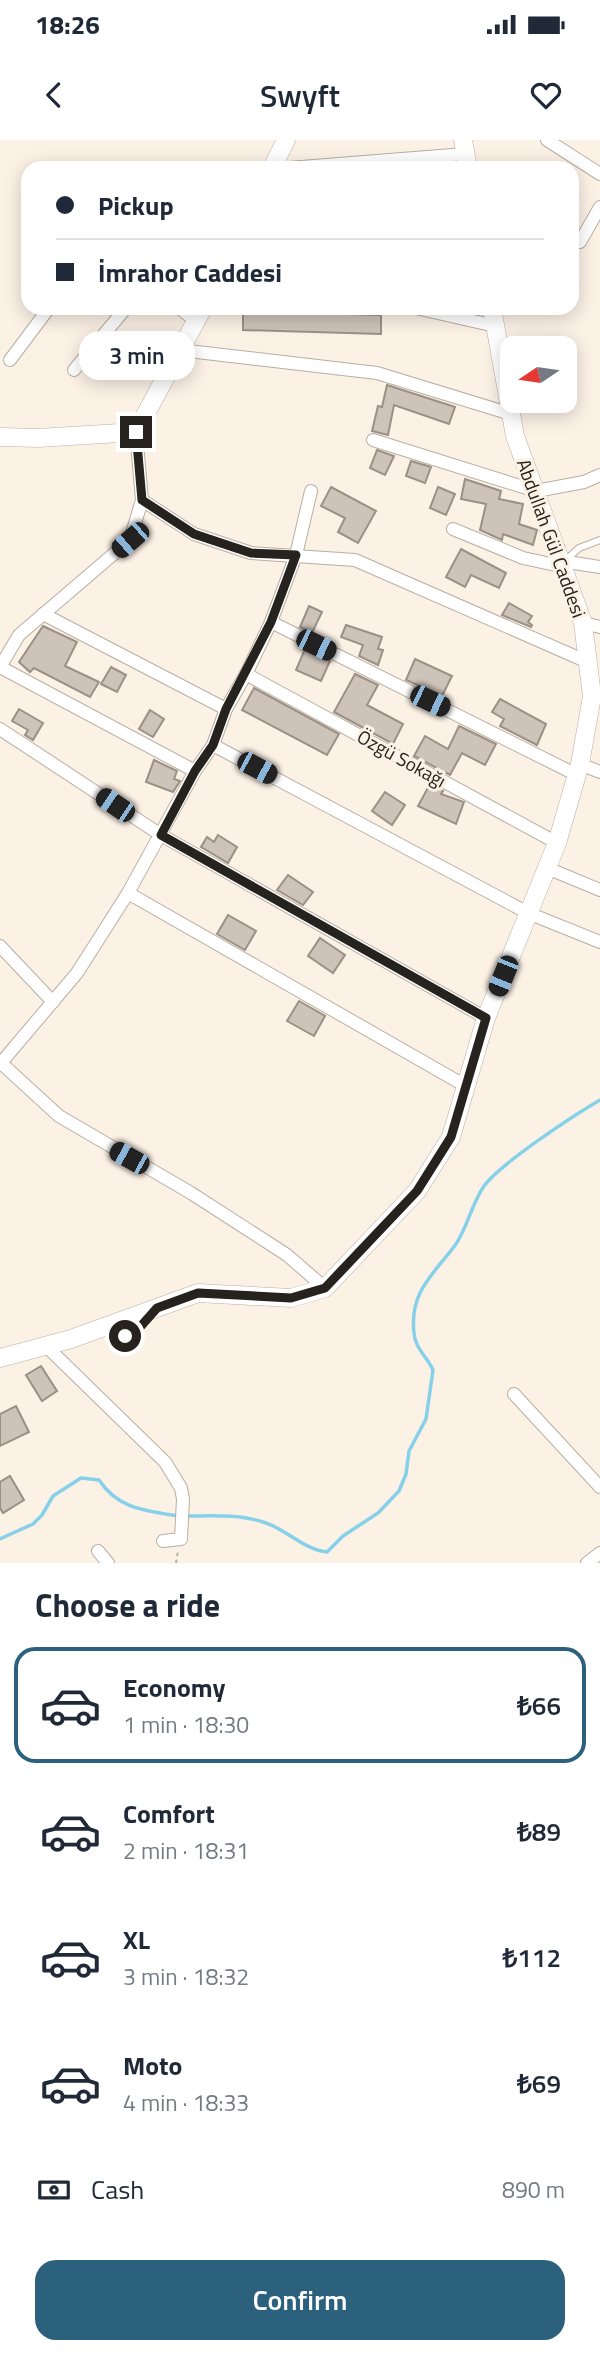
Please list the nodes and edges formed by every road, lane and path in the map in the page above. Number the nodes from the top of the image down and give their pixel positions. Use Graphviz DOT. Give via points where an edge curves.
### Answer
graph roads {
  1 [pos="286,140"];
  2 [pos="547,140"];
  3 [pos="465,154"];
  4 [pos="276,161"];
  5 [pos="377,161"];
  6 [pos="600,174"];
  7 [pos="600,207"];
  8 [pos="580,242"];
  9 [pos="44,315"];
  10 [pos="120,315"];
  11 [pos="198,315"];
  12 [pos="447,315"];
  13 [pos="493,315"];
  14 [pos="495,326"];
  15 [pos="180,350"];
  16 [pos="9,360"];
  17 [pos="74,370"];
  18 [pos="511,414"];
  19 [pos="136,432"];
  20 [pos="0,437"];
  21 [pos="373,440"];
  22 [pos="600,475"];
  23 [pos="311,491"];
  24 [pos="536,491"];
  25 [pos="142,500"];
  26 [pos="453,529"];
  27 [pos="600,540"];
  28 [pos="296,555"];
  29 [pos="564,563"];
  30 [pos="600,567"];
  31 [pos="43,614"];
  32 [pos="271,622"];
  33 [pos="591,625"];
  34 [pos="590,663"];
  35 [pos="0,667"];
  36 [pos="246,674"];
  37 [pos="596,697"];
  38 [pos="226,709"];
  39 [pos="0,729"];
  40 [pos="213,745"];
  41 [pos="578,769"];
  42 [pos="195,771"];
  43 [pos="600,772"];
  44 [pos="161,835"];
  45 [pos="557,843"];
  46 [pos="547,868"];
  47 [pos="600,890"];
  48 [pos="128,892"];
  49 [pos="528,914"];
  50 [pos="600,942"];
  51 [pos="0,946"];
  52 [pos="53,1002"];
  53 [pos="486,1018"];
  54 [pos="464,1085"];
  55 [pos="325,1288"];
  56 [pos="46,1346"];
  57 [pos="0,1358"];
  58 [pos="514,1394"];
  59 [pos="600,1487"];
  60 [pos="163,1541"];
  61 [pos="99,1551"];
  62 [pos="600,1553"];
  63 [pos="108,1563"];
  64 [pos="587,1563"];
  1 -- 4 [label="street"];
  2 -- 6 [label="street"];
  3 -- 5 [label="street"];
  7 -- 8 [label="street"];
  9 -- 16 [label="street"];
  10 -- 17 [label="street"];
  11 -- 15 [label="street"];
  12 -- 14 [label="street"];
  13 -- 14 [label="street, Abdullah Gül Caddesi"];
  14 -- 18 [label="street, Abdullah Gül Caddesi"];
  15 -- 18 [label="street" via="377,373"];
  15 -- 19 [label="street"];
  18 -- 24 [label="street, Abdullah Gül Caddesi"];
  19 -- 20 [label="street"];
  19 -- 25 [label="street"];
  21 -- 24 [label="street"];
  22 -- 24 [label="street"];
  23 -- 28 [label="street"];
  24 -- 29 [label="street, Abdullah Gül Caddesi"];
  25 -- 28 [label="street" via="194,534 251,553"];
  25 -- 31 [label="street" via="130,540"];
  26 -- 29 [label="street" via="523,558"];
  27 -- 29 [label="lane" via="579,548"];
  28 -- 32 [label="street"];
  28 -- 34 [label="street" via="355,560"];
  29 -- 30 [label="street"];
  29 -- 33 [label="street, Abdullah Gül Caddesi"];
  31 -- 35 [label="street" via="19,635"];
  31 -- 38 [label="street"];
  32 -- 36 [label="street"];
  32 -- 41 [label="street"];
  33 -- 34 [label="street, Abdullah Gül Caddesi"];
  34 -- 37 [label="street, Abdullah Gül Caddesi"];
  35 -- 42 [label="street"];
  36 -- 38 [label="street"];
  36 -- 45 [label="street, Özgü Sokağı"];
  37 -- 41 [label="street, Abdullah Gül Caddesi"];
  38 -- 40 [label="street"];
  39 -- 44 [label="street"];
  40 -- 42 [label="street"];
  40 -- 49 [label="street"];
  41 -- 43 [label="street"];
  41 -- 45 [label="street, Abdullah Gül Caddesi"];
  42 -- 44 [label="street"];
  44 -- 48 [label="street"];
  44 -- 53 [label="street"];
  45 -- 46 [label="street, Abdullah Gül Caddesi"];
  46 -- 47 [label="street"];
  46 -- 49 [label="street, Abdullah Gül Caddesi"];
  48 -- 52 [label="street"];
  48 -- 54 [label="street"];
  49 -- 50 [label="street"];
  49 -- 53 [label="street, Abdullah Gül Caddesi"];
  51 -- 52 [label="street"];
  52 -- 55 [label="street" via="1,1063 59,1116 287,1255"];
  53 -- 54 [label="street, Abdullah Gül Caddesi"];
  54 -- 55 [label="street, Abdullah Gül Caddesi" via="451,1137 417,1191"];
  55 -- 56 [label="street" via="291,1298 198,1293"];
  56 -- 57 [label="street"];
  56 -- 60 [label="street" via="165,1462 181,1488 181,1539"];
  58 -- 59 [label="street"];
  61 -- 63 [label="street"];
  62 -- 64 [label="street"];
}
